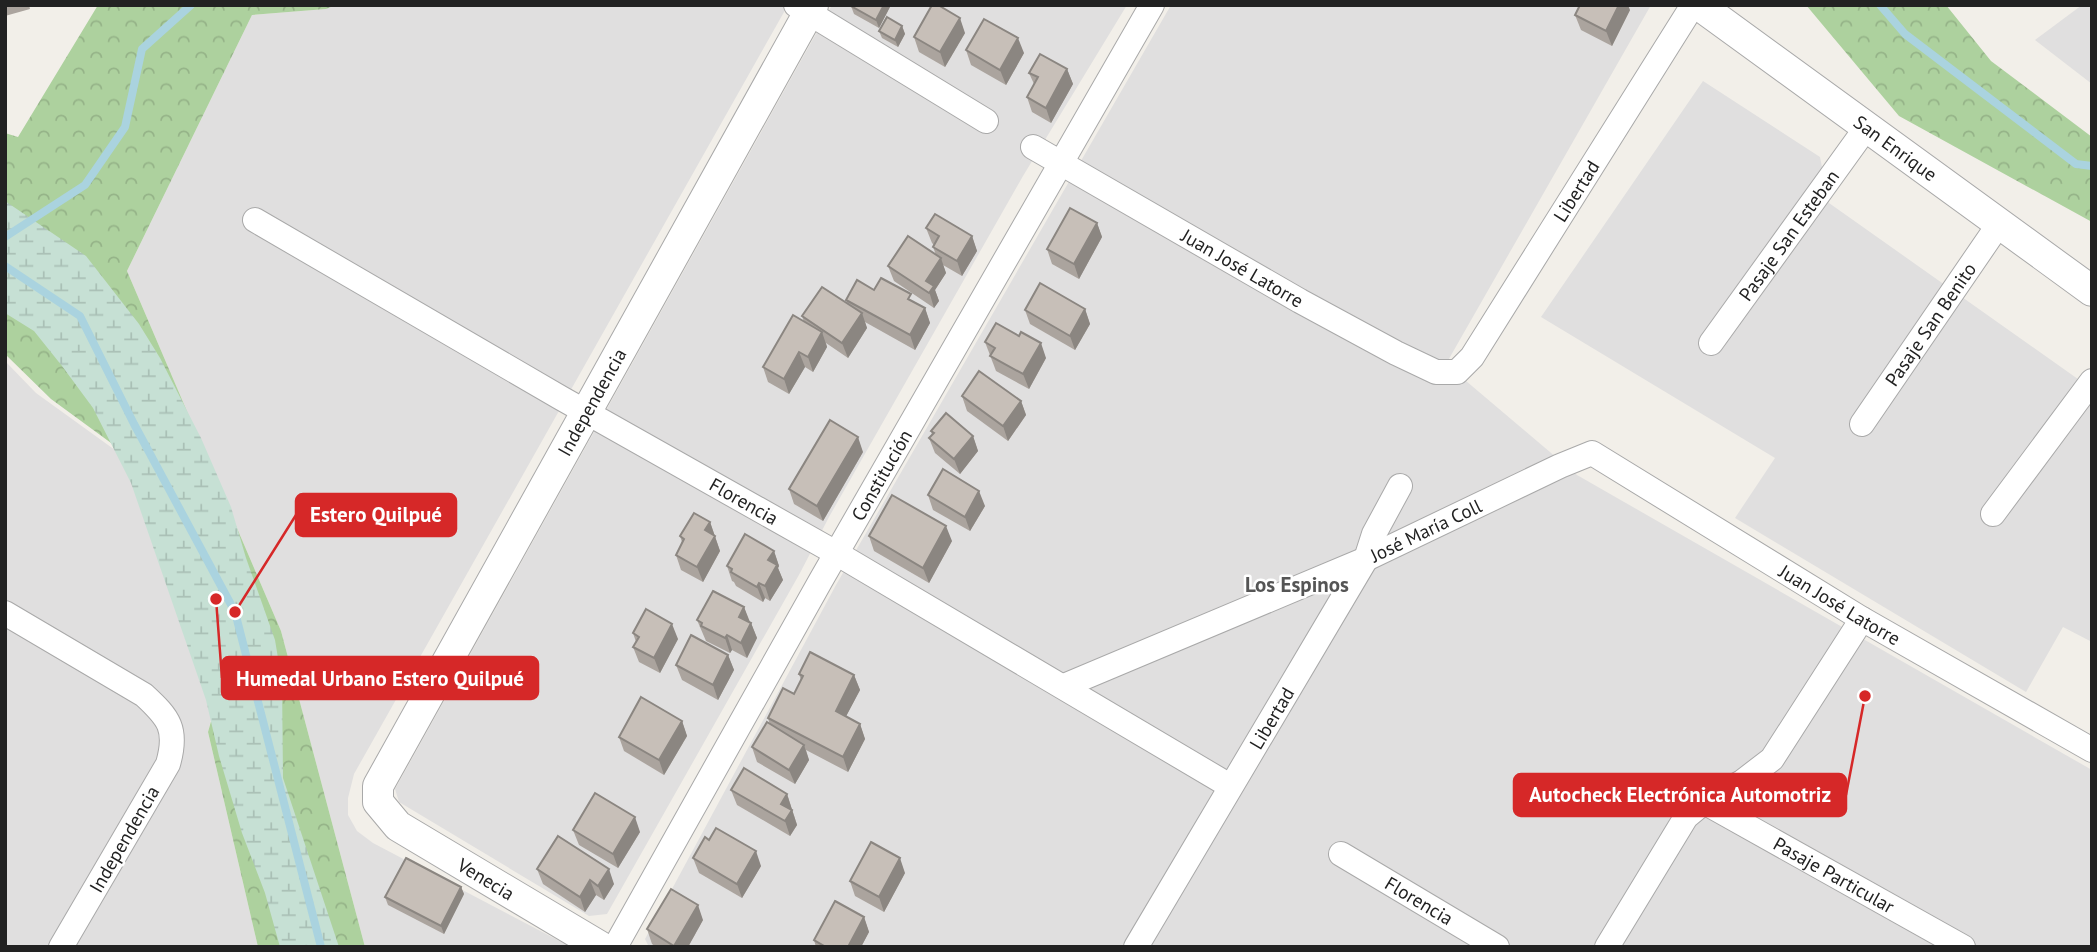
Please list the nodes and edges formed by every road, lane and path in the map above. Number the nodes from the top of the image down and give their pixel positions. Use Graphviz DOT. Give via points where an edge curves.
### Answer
graph roads {
  1 [pos="1152,5"];
  2 [pos="1693,5"];
  3 [pos="1699,5"];
  4 [pos="806,8"];
  5 [pos="986,121"];
  6 [pos="1866,128"];
  7 [pos="1033,147"];
  8 [pos="1062,162"];
  9 [pos="255,220"];
  10 [pos="1999,224"];
  11 [pos="2092,291"];
  12 [pos="1711,342"];
  13 [pos="1457,372"];
  14 [pos="2092,381"];
  15 [pos="586,411"];
  16 [pos="1862,424"];
  17 [pos="1592,453"];
  18 [pos="1400,486"];
  19 [pos="1993,514"];
  20 [pos="836,553"];
  21 [pos="1366,559"];
  22 [pos="5,613"];
  23 [pos="1862,619"];
  24 [pos="1064,686"];
  25 [pos="2092,750"];
  26 [pos="1230,786"];
  27 [pos="378,802"];
  28 [pos="1704,802"];
  29 [pos="1341,854"];
  30 [pos="61,947"];
  31 [pos="601,947"];
  32 [pos="615,947"];
  33 [pos="1136,947"];
  34 [pos="1497,947"];
  35 [pos="1607,947"];
  36 [pos="1962,947"];
  1 -- 8 [label="street, Constitución"];
  2 -- 13 [label="street, Libertad" via="1472,357"];
  3 -- 6 [label="street, San Enrique"];
  4 -- 5 [label="street"];
  4 -- 15 [label="street, Independencia"];
  6 -- 10 [label="street, San Enrique"];
  6 -- 12 [label="street, Pasaje San Esteban"];
  7 -- 8 [label="street, Juan José Latorre"];
  8 -- 13 [label="street, Juan José Latorre" via="1396,353 1436,373"];
  8 -- 20 [label="street, Constitución"];
  9 -- 15 [label="street, Florencia"];
  10 -- 11 [label="street, San Enrique"];
  10 -- 16 [label="street, Pasaje San Benito"];
  14 -- 19 [label="street"];
  15 -- 20 [label="street, Florencia"];
  15 -- 27 [label="street, Independencia" via="378,786"];
  17 -- 21 [label="street, José María Coll"];
  17 -- 23 [label="street, Juan José Latorre"];
  18 -- 21 [label="street, Libertad"];
  20 -- 24 [label="street, Florencia"];
  20 -- 32 [label="street, Constitución"];
  21 -- 24 [label="street, José María Coll"];
  21 -- 26 [label="street, Libertad"];
  22 -- 30 [label="street, Independencia" via="144,695 171,726 174,745 168,764"];
  23 -- 25 [label="street, Juan José Latorre"];
  23 -- 28 [label="street" via="1772,759"];
  24 -- 26 [label="street, Florencia"];
  26 -- 33 [label="street, Libertad"];
  27 -- 31 [label="street, Venecia" via="398,826"];
  28 -- 35 [label="street" via="1686,817"];
  28 -- 36 [label="street, Pasaje Particular"];
  29 -- 34 [label="street, Florencia"];
}
